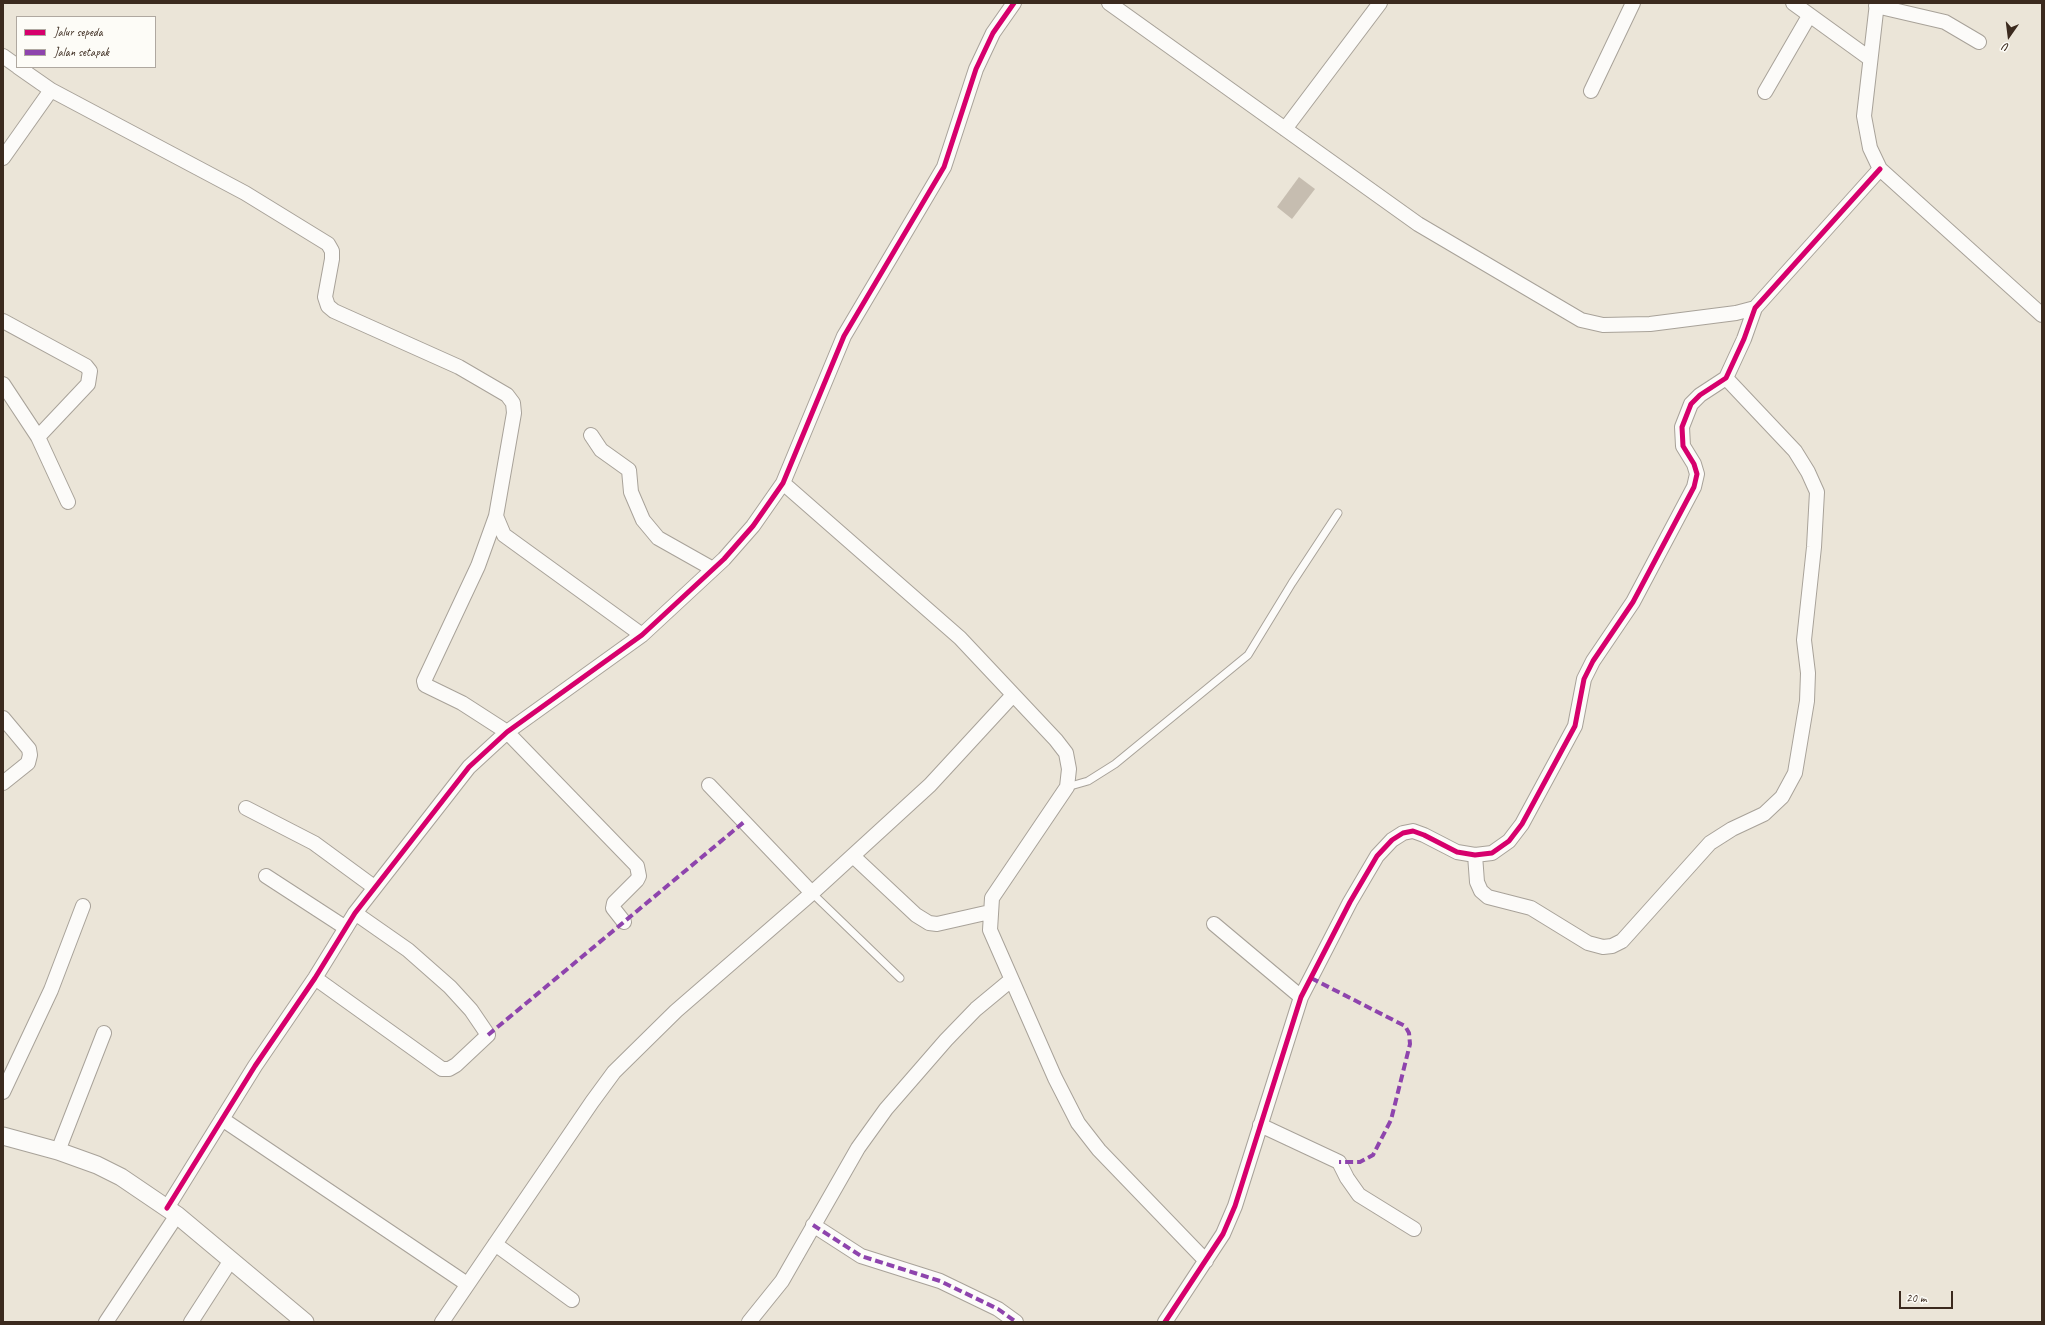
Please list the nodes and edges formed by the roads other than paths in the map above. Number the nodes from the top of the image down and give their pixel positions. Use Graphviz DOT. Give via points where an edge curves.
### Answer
graph roads {
  1 [pos="1014,3"];
  2 [pos="1109,3"];
  3 [pos="1380,3"];
  4 [pos="1633,3"];
  5 [pos="1793,3"];
  6 [pos="1876,4"];
  7 [pos="1809,16"];
  8 [pos="1979,42"];
  9 [pos="3,56"];
  10 [pos="1869,58"];
  11 [pos="16,66"];
  12 [pos="19,68"];
  13 [pos="51,90"];
  14 [pos="1591,91"];
  15 [pos="1765,92"];
  16 [pos="1286,129"];
  17 [pos="3,158"];
  18 [pos="1880,168"];
  19 [pos="1755,308"];
  20 [pos="2042,315"];
  21 [pos="3,321"];
  22 [pos="1726,378"];
  23 [pos="3,384"];
  24 [pos="591,435"];
  25 [pos="38,437"];
  26 [pos="783,483"];
  27 [pos="68,502"];
  28 [pos="1338,513"];
  29 [pos="496,516"];
  30 [pos="713,569"];
  31 [pos="642,635"];
  32 [pos="1013,695"];
  33 [pos="3,718"];
  34 [pos="507,732"];
  35 [pos="3,783"];
  36 [pos="709,784"];
  37 [pos="1068,787"];
  38 [pos="246,808"];
  39 [pos="853,856"];
  40 [pos="1475,856"];
  41 [pos="266,876"];
  42 [pos="374,887"];
  43 [pos="812,893"];
  44 [pos="83,906"];
  45 [pos="990,912"];
  46 [pos="356,913"];
  47 [pos="624,922"];
  48 [pos="1214,924"];
  49 [pos="346,928"];
  50 [pos="315,978"];
  51 [pos="900,978"];
  52 [pos="1011,980"];
  53 [pos="1301,997"];
  54 [pos="104,1032"];
  55 [pos="3,1092"];
  56 [pos="222,1119"];
  57 [pos="1260,1125"];
  58 [pos="3,1136"];
  59 [pos="58,1151"];
  60 [pos="172,1212"];
  61 [pos="813,1225"];
  62 [pos="1414,1229"];
  63 [pos="495,1244"];
  64 [pos="231,1260"];
  65 [pos="1206,1261"];
  66 [pos="467,1284"];
  67 [pos="572,1300"];
  68 [pos="106,1322"];
  69 [pos="191,1322"];
  70 [pos="305,1322"];
  71 [pos="442,1322"];
  72 [pos="749,1322"];
  73 [pos="1016,1322"];
  74 [pos="1165,1322"];
  1 -- 26 [label="street" via="993,33 976,69 944,167 844,336"];
  2 -- 16 [label="street"];
  3 -- 16 [label="street"];
  4 -- 14 [label="street"];
  5 -- 7 [label="street"];
  6 -- 8 [label="street" via="1945,22"];
  6 -- 10 [label="street"];
  7 -- 10 [label="street"];
  7 -- 15 [label="street"];
  9 -- 11 [label="street"];
  10 -- 18 [label="street" via="1864,116 1870,148"];
  12 -- 13 [label="street"];
  13 -- 17 [label="street"];
  13 -- 29 [label="street" via="245,193 328,244 332,258 325,297 328,306 334,311 459,367 507,395 513,402 514,413"];
  16 -- 19 [label="street" via="1418,224 1581,320 1603,325 1650,324 1736,313"];
  18 -- 19 [label="street"];
  18 -- 20 [label="street"];
  19 -- 22 [label="street"];
  21 -- 25 [label="street" via="86,366 90,371 88,384"];
  22 -- 40 [label="street" via="1691,404 1682,428 1682,440 1697,474 1694,487 1633,602 1593,661 1584,679 1575,726 1522,824 1509,841 1492,853"];
  22 -- 40 [label="street" via="1795,451 1817,492 1804,640 1808,673 1807,701 1795,773 1782,797 1764,814 1732,828 1710,843 1622,941 1612,946 1603,947 1588,943 1530,908 1488,897 1481,891 1477,882"];
  23 -- 25 [label="street"];
  24 -- 30 [label="street" via="601,450 629,470 631,492 643,520 658,538"];
  25 -- 27 [label="street"];
  26 -- 30 [label="street" via="753,526"];
  26 -- 32 [label="street" via="960,638"];
  28 -- 37 [label="lane" via="1248,655 1115,764 1088,781"];
  29 -- 31 [label="street" via="504,535 510,540"];
  29 -- 34 [label="street" via="478,566 424,680 425,685 462,703"];
  30 -- 31 [label="street"];
  31 -- 34 [label="street"];
  32 -- 37 [label="street" via="1066,753 1069,769"];
  32 -- 39 [label="street" via="930,785"];
  33 -- 35 [label="street" via="29,749 30,755 28,763"];
  34 -- 42 [label="street" via="469,767"];
  34 -- 47 [label="street" via="637,866 637,880 614,903 613,908"];
  36 -- 43 [label="street"];
  37 -- 45 [label="street" via="992,898"];
  38 -- 42 [label="street" via="314,843"];
  39 -- 43 [label="street"];
  39 -- 45 [label="street" via="916,915 929,923 937,924"];
  40 -- 53 [label="street" via="1457,852 1412,831 1392,840 1377,856 1350,902"];
  41 -- 49 [label="street"];
  42 -- 46 [label="street"];
  43 -- 51 [label="lane"];
  43 -- 63 [label="street" via="676,1011 614,1072"];
  44 -- 55 [label="street" via="51,990"];
  45 -- 52 [label="street" via="990,930"];
  46 -- 49 [label="street"];
  46 -- 50 [label="street" via="408,950 450,988 471,1010 488,1035 456,1065 450,1069 442,1069"];
  48 -- 53 [label="street"];
  49 -- 50 [label="street"];
  50 -- 56 [label="street"];
  52 -- 61 [label="street" via="976,1009 886,1109 858,1148"];
  52 -- 65 [label="street" via="1078,1123 1099,1150"];
  53 -- 57 [label="street"];
  54 -- 59 [label="street"];
  56 -- 60 [label="street"];
  56 -- 66 [label="street"];
  57 -- 62 [label="street" via="1339,1162 1359,1194"];
  57 -- 65 [label="street" via="1235,1206 1223,1234"];
  58 -- 59 [label="street"];
  59 -- 60 [label="street" via="98,1165 121,1177"];
  60 -- 64 [label="street"];
  60 -- 68 [label="street"];
  61 -- 72 [label="street" via="782,1281"];
  61 -- 73 [label="street" via="861,1256 940,1281 998,1309"];
  63 -- 66 [label="street"];
  63 -- 67 [label="street"];
  64 -- 69 [label="street"];
  64 -- 70 [label="street"];
  65 -- 74 [label="street"];
  66 -- 71 [label="street"];
}
